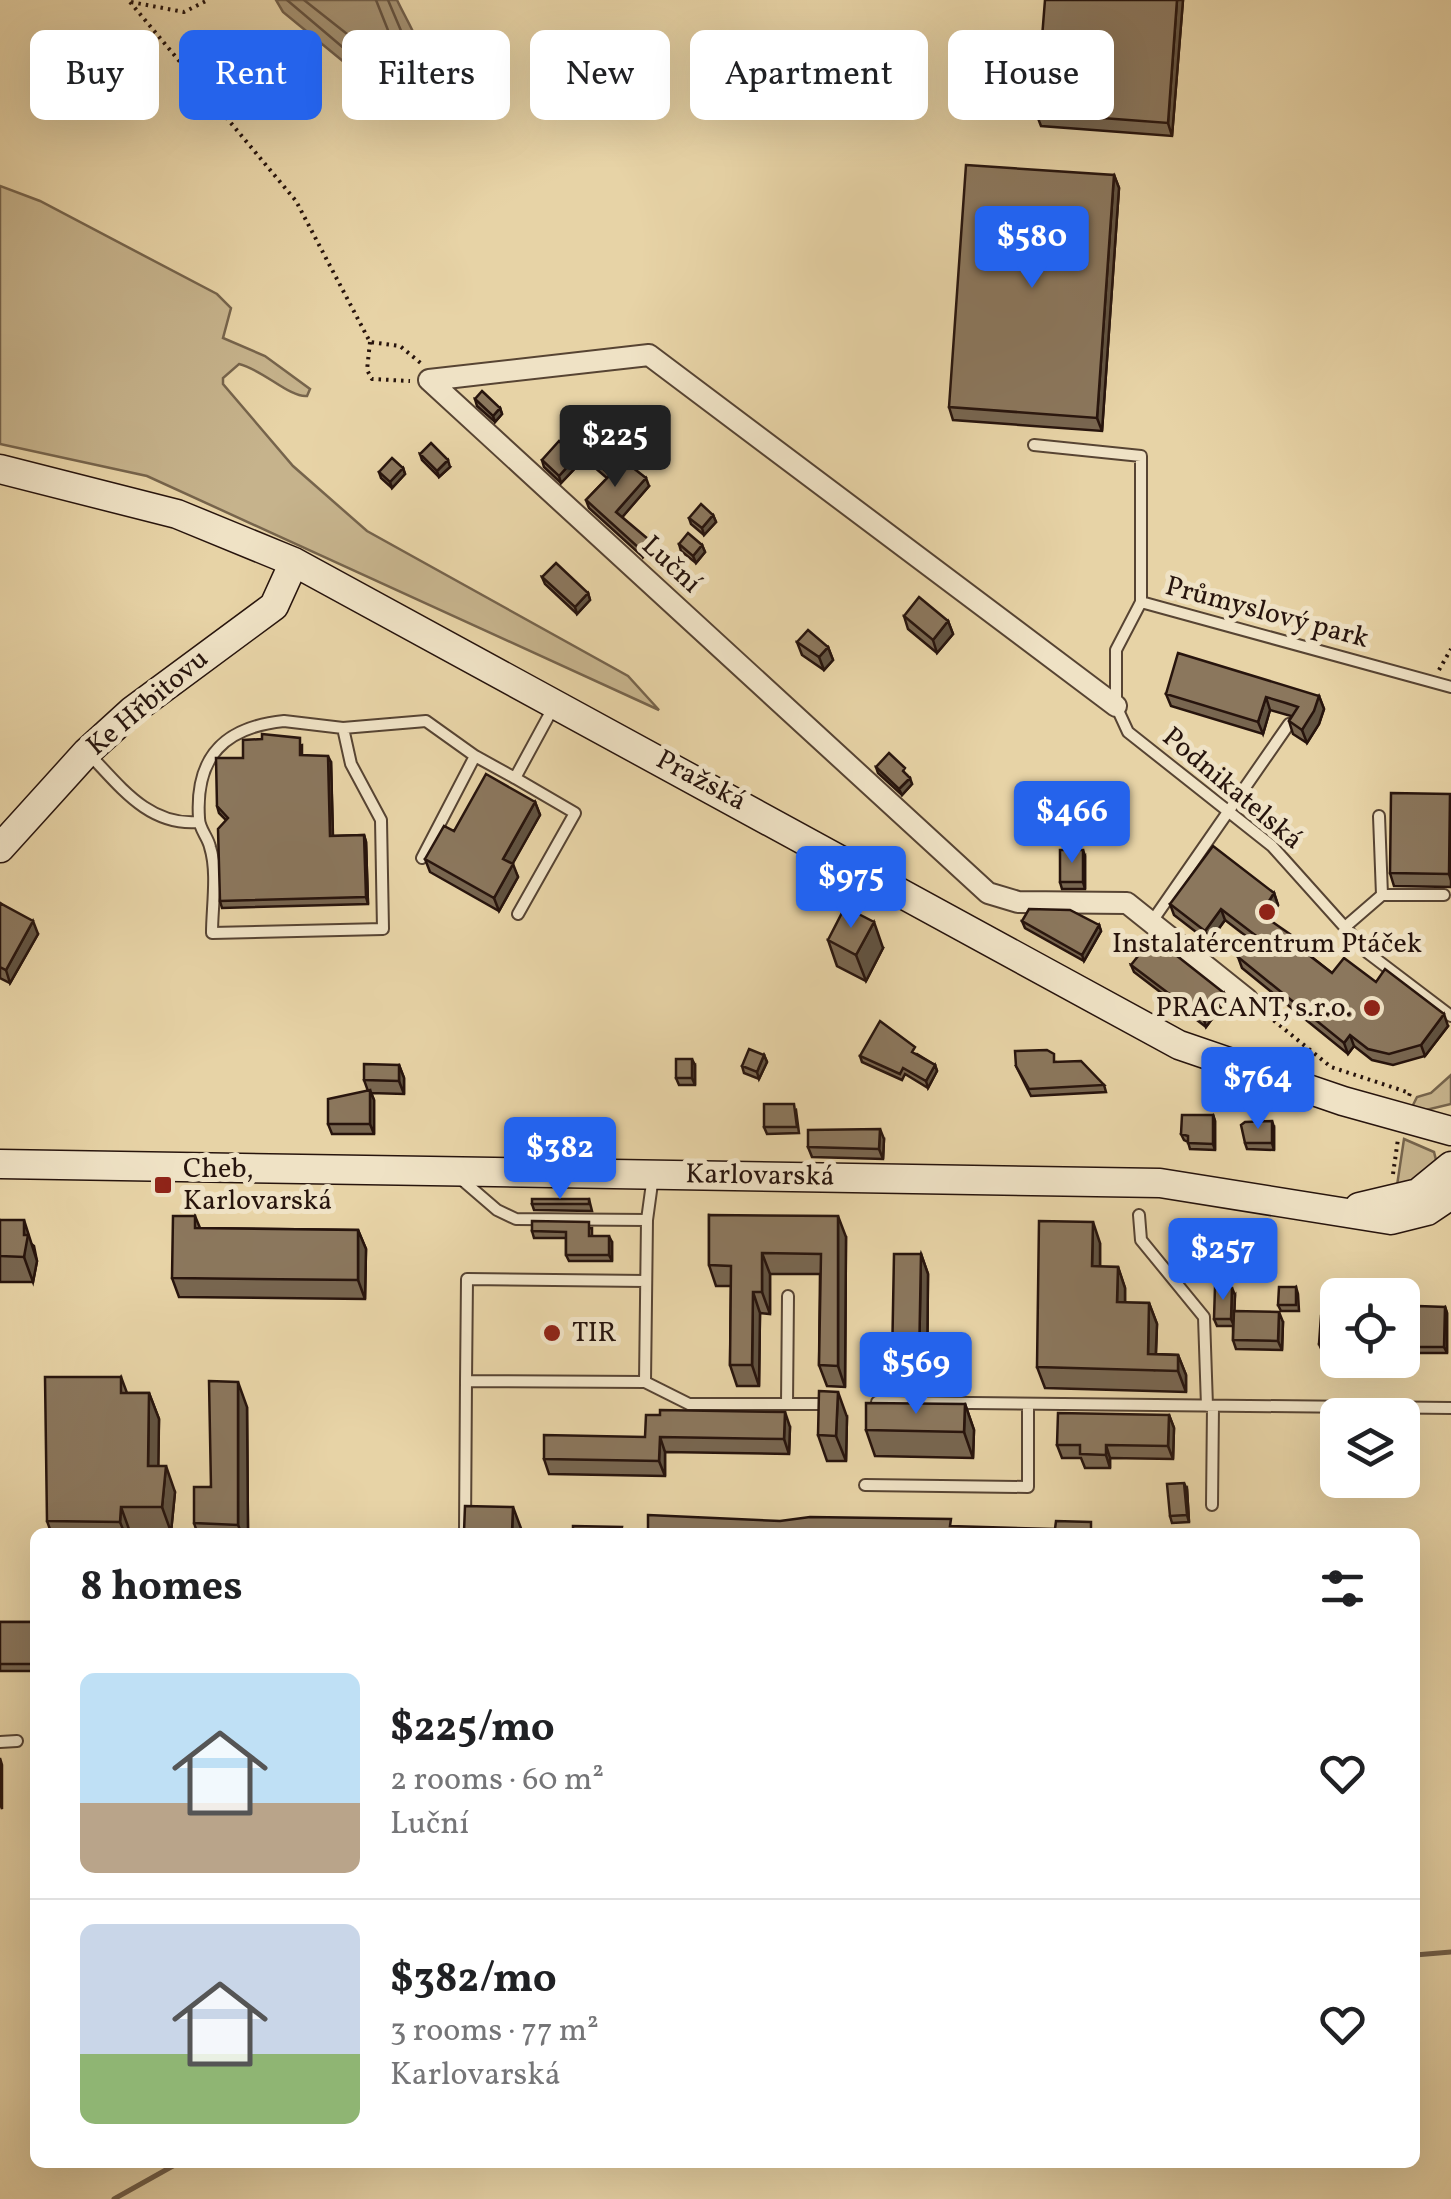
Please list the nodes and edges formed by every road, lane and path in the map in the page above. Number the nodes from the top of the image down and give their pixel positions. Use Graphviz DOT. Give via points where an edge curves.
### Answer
graph roads {
  1 [pos="208,0"];
  2 [pos="130,1"];
  3 [pos="370,342"];
  4 [pos="429,380"];
  5 [pos="1034,445"];
  6 [pos="0,468"];
  7 [pos="294,562"];
  8 [pos="1141,602"];
  9 [pos="1451,648"];
  10 [pos="1436,682"];
  11 [pos="1451,686"];
  12 [pos="556,702"];
  13 [pos="1116,706"];
  14 [pos="1289,724"];
  15 [pos="343,728"];
  16 [pos="87,752"];
  17 [pos="475,756"];
  18 [pos="515,778"];
  19 [pos="1229,812"];
  20 [pos="1379,816"];
  21 [pos="198,822"];
  22 [pos="0,848"];
  23 [pos="422,858"];
  24 [pos="1382,895"];
  25 [pos="1444,895"];
  26 [pos="518,914"];
  27 [pos="1153,920"];
  28 [pos="1345,927"];
  29 [pos="1247,999"];
  30 [pos="1451,1016"];
  31 [pos="1403,1118"];
  32 [pos="1451,1132"];
  33 [pos="0,1164"];
  34 [pos="1451,1166"];
  35 [pos="452,1172"];
  36 [pos="654,1175"];
  37 [pos="1451,1195"];
  38 [pos="1322,1208"];
  39 [pos="1138,1215"];
  40 [pos="647,1220"];
  41 [pos="646,1280"];
  42 [pos="788,1296"];
  43 [pos="466,1381"];
  44 [pos="645,1382"];
  45 [pos="877,1402"];
  46 [pos="787,1404"];
  47 [pos="842,1404"];
  48 [pos="1028,1404"];
  49 [pos="1210,1406"];
  50 [pos="1451,1408"];
  51 [pos="865,1485"];
  52 [pos="1212,1505"];
  53 [pos="465,1528"];
  54 [pos="17,1741"];
  55 [pos="0,1742"];
  1 -- 2 [label="path" via="184,12"];
  2 -- 3 [label="path" via="296,201"];
  3 -- 4 [label="path" via="400,346 420,358"];
  3 -- 4 [label="path" via="367,370 377,382"];
  4 -- 13 [label="street" via="648,355"];
  4 -- 27 [label="street, Luční" via="988,894 1018,902 1127,903"];
  5 -- 8 [label="lane, Průmyslový park" via="1140,456"];
  6 -- 7 [label="main road, Pražská" via="177,514"];
  7 -- 12 [label="main road, Pražská"];
  7 -- 16 [label="main road, Ke Hřbitovu" via="274,606 175,676"];
  8 -- 10 [label="lane, Průmyslový park"];
  8 -- 13 [label="lane" via="1116,650"];
  9 -- 10 [label="path"];
  10 -- 11 [label="lane, Průmyslový park"];
  12 -- 18 [label="lane"];
  12 -- 31 [label="main road, Pražská" via="1179,1045"];
  13 -- 19 [label="lane, Podnikatelská" via="1128,732"];
  14 -- 19 [label="lane"];
  15 -- 17 [label="lane" via="426,722"];
  15 -- 21 [label="lane" via="284,721 250,724 226,737 201,782"];
  15 -- 21 [label="lane" via="351,764 382,820 383,930 212,933 211,848"];
  16 -- 21 [label="lane" via="142,808 176,824"];
  16 -- 22 [label="main road, Ke Hřbitovu"];
  17 -- 18 [label="lane"];
  17 -- 23 [label="lane"];
  18 -- 26 [label="lane" via="575,813"];
  19 -- 27 [label="lane"];
  19 -- 28 [label="lane, Podnikatelská" via="1272,846"];
  20 -- 24 [label="lane"];
  24 -- 25 [label="lane"];
  24 -- 28 [label="lane"];
  27 -- 29 [label="street, Luční"];
  28 -- 30 [label="lane, Podnikatelská" via="1368,953"];
  29 -- 31 [label="path" via="1331,1067 1410,1093"];
  31 -- 32 [label="main road, Pražská"];
  33 -- 35 [label="main road, Karlovarská"];
  34 -- 38 [label="main road" via="1430,1187 1406,1197"];
  35 -- 36 [label="main road, Karlovarská"];
  35 -- 40 [label="lane" via="516,1220"];
  36 -- 38 [label="main road, Karlovarská" via="1160,1182"];
  36 -- 40 [label="lane"];
  37 -- 38 [label="main road, Karlovarská" via="1402,1219"];
  39 -- 49 [label="lane" via="1140,1240 1204,1316"];
  40 -- 41 [label="lane"];
  41 -- 43 [label="lane" via="467,1279"];
  41 -- 44 [label="lane"];
  42 -- 46 [label="lane"];
  43 -- 44 [label="lane"];
  43 -- 53 [label="lane"];
  44 -- 46 [label="lane" via="689,1404"];
  45 -- 48 [label="lane"];
  46 -- 47 [label="lane"];
  48 -- 49 [label="lane"];
  48 -- 51 [label="lane" via="1028,1487"];
  49 -- 50 [label="lane"];
  49 -- 52 [label="lane"];
  54 -- 55 [label="lane"];
}
